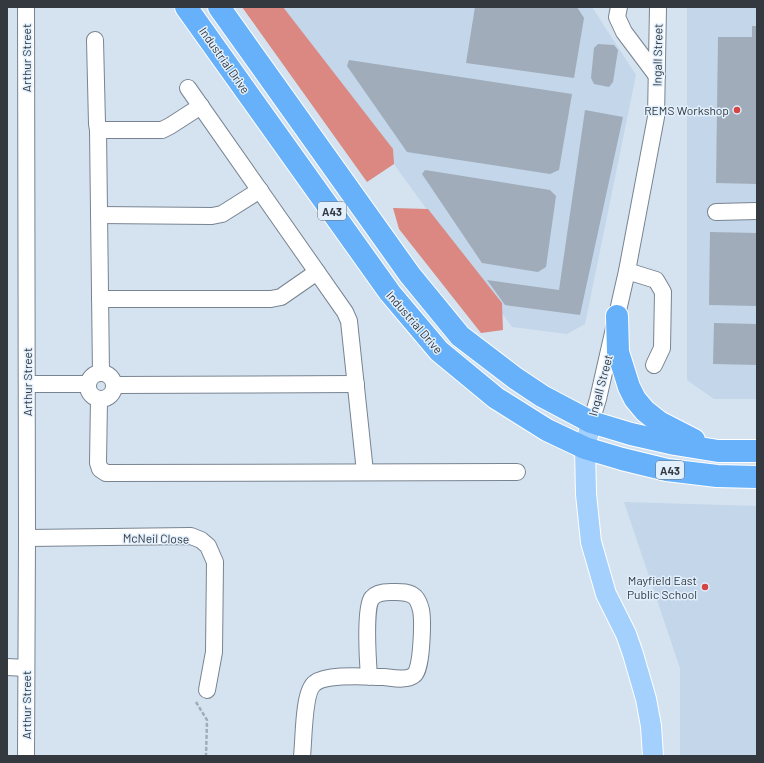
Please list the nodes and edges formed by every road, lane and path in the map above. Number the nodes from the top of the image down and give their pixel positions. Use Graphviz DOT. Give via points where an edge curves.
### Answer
graph roads {
  1 [pos="26,7"];
  2 [pos="186,7"];
  3 [pos="219,7"];
  4 [pos="619,7"];
  5 [pos="658,7"];
  6 [pos="95,40"];
  7 [pos="657,76"];
  8 [pos="188,88"];
  9 [pos="201,106"];
  10 [pos="98,130"];
  11 [pos="260,190"];
  12 [pos="757,211"];
  13 [pos="716,212"];
  14 [pos="99,216"];
  15 [pos="627,271"];
  16 [pos="317,272"];
  17 [pos="100,299"];
  18 [pos="617,316"];
  19 [pos="654,365"];
  20 [pos="101,373"];
  21 [pos="27,384"];
  22 [pos="88,384"];
  23 [pos="356,384"];
  24 [pos="114,385"];
  25 [pos="99,399"];
  26 [pos="591,422"];
  27 [pos="585,448"];
  28 [pos="718,451"];
  29 [pos="757,451"];
  30 [pos="366,472"];
  31 [pos="517,472"];
  32 [pos="757,477"];
  33 [pos="27,538"];
  34 [pos="7,668"];
  35 [pos="26,668"];
  36 [pos="368,677"];
  37 [pos="207,690"];
  38 [pos="26,756"];
  39 [pos="206,756"];
  40 [pos="302,756"];
  41 [pos="653,756"];
  1 -- 21 [label="street, Arthur Street"];
  2 -- 27 [label="highway, Industrial Drive / A43" via="390,293 439,351 496,398 546,430"];
  3 -- 26 [label="highway, Industrial Drive / A43" via="410,275 460,336 542,396"];
  4 -- 7 [label="street" via="617,17 624,32"];
  5 -- 7 [label="street, Ingall Street"];
  6 -- 10 [label="street"];
  7 -- 15 [label="street, Ingall Street" via="656,118"];
  8 -- 9 [label="street"];
  9 -- 10 [label="street" via="162,130"];
  9 -- 11 [label="street"];
  10 -- 14 [label="street"];
  11 -- 14 [label="street" via="222,214 212,216"];
  11 -- 16 [label="street"];
  12 -- 13 [label="street"];
  14 -- 17 [label="street"];
  15 -- 18 [label="street, Ingall Street"];
  15 -- 19 [label="street" via="656,280 663,292 662,348"];
  16 -- 17 [label="street" via="281,297 271,299"];
  16 -- 23 [label="street" via="349,321"];
  17 -- 20 [label="street"];
  18 -- 26 [label="street, Ingall Street"];
  18 -- 28 [label="highway" via="618,352 635,399 659,422"];
  20 -- 22 [label="street" via="91,377"];
  20 -- 24 [label="street" via="111,378"];
  21 -- 22 [label="street"];
  21 -- 33 [label="street, Arthur Street"];
  22 -- 25 [label="street" via="89,392"];
  23 -- 24 [label="street"];
  23 -- 30 [label="street"];
  24 -- 25 [label="street" via="109,395"];
  25 -- 30 [label="street" via="98,462 100,469 106,472"];
  26 -- 27 [label="main road, Ingall Street"];
  26 -- 28 [label="highway, Industrial Drive / A43" via="668,443"];
  27 -- 32 [label="highway, Industrial Drive / A43" via="667,470 717,476"];
  27 -- 41 [label="main road, Ingall Street" via="591,542 606,594 626,634 636,662 651,726"];
  28 -- 29 [label="highway, Industrial Drive / A43"];
  30 -- 31 [label="street"];
  33 -- 35 [label="street, Arthur Street"];
  33 -- 37 [label="street, McNeil Close" via="192,536 201,540 208,546 215,562 214,652"];
  34 -- 35 [label="street"];
  35 -- 38 [label="street, Arthur Street"];
  36 -- 36 [label="street" via="409,678 416,675 420,659 421,612 415,597 410,594 381,593 369,603"];
  36 -- 40 [label="street" via="321,679 314,683 306,699"];
  37 -- 39 [label="path" via="196,702 207,720"];
}
